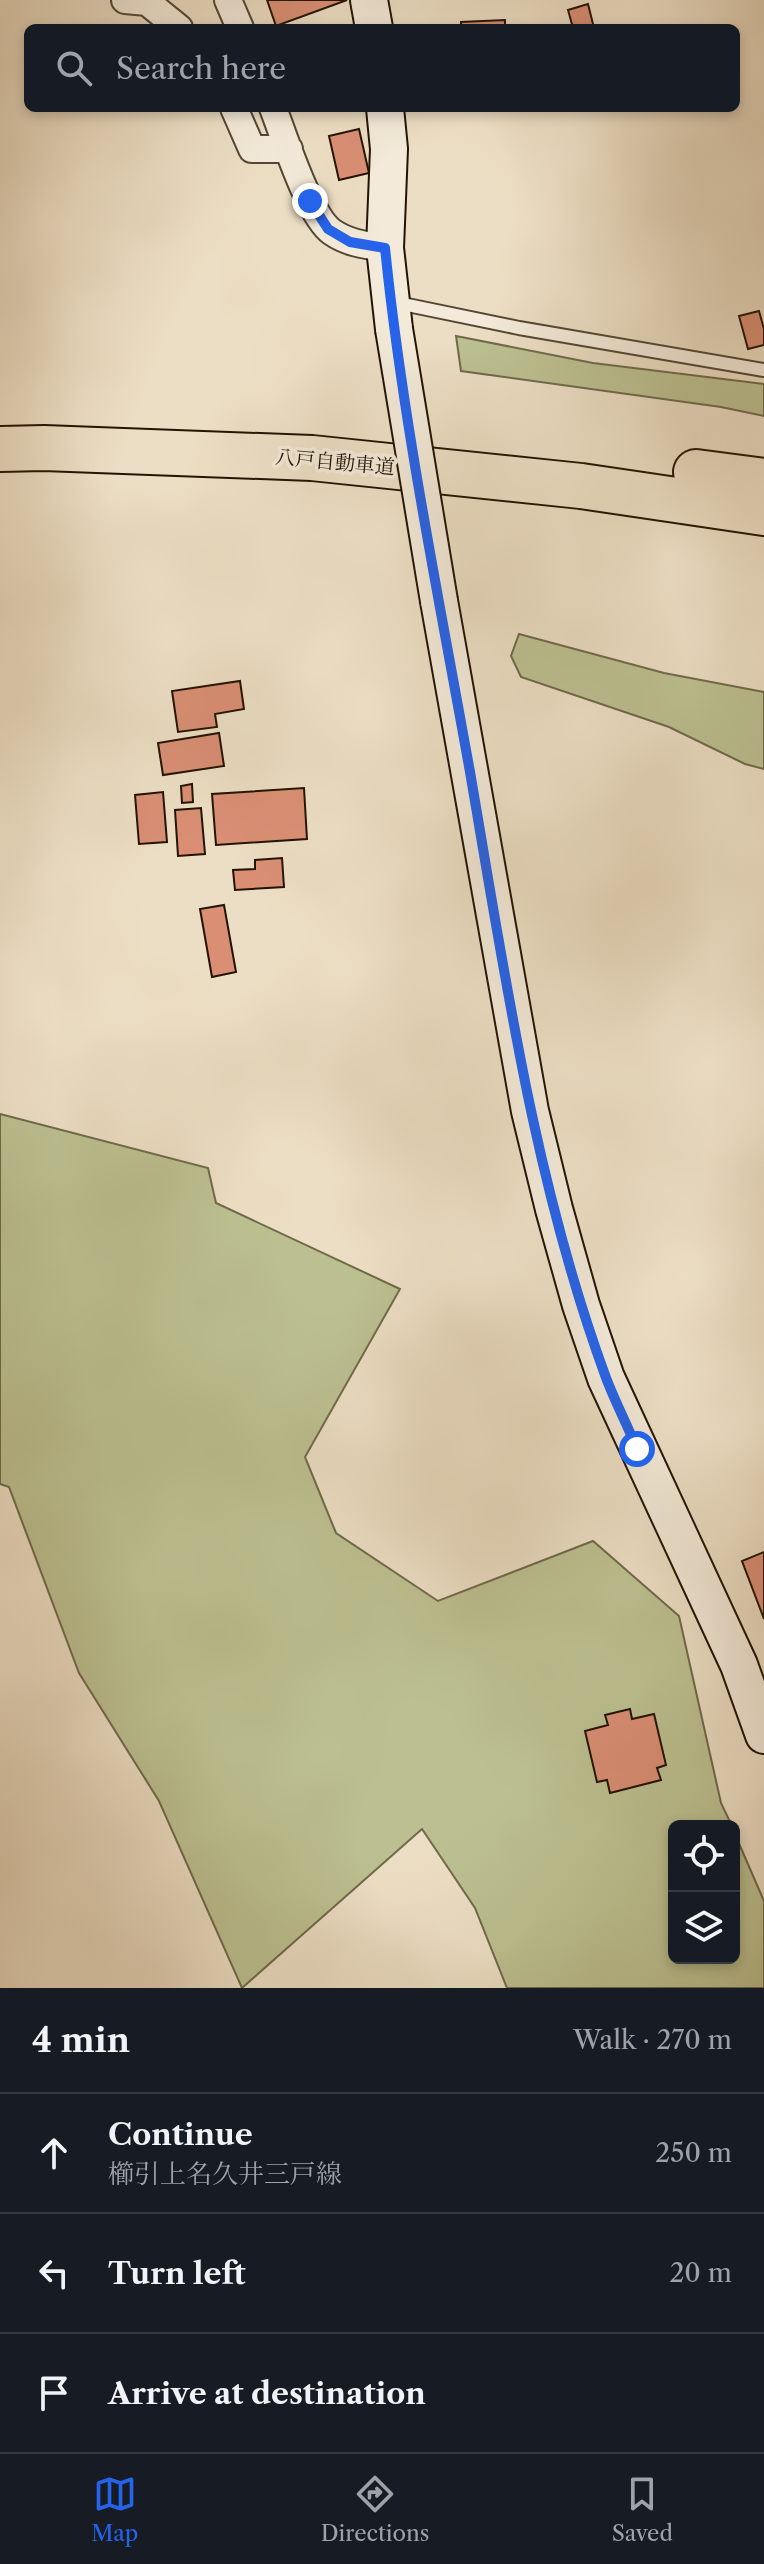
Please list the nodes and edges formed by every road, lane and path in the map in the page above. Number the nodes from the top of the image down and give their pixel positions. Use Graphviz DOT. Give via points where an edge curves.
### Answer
graph roads {
  1 [pos="125,0"];
  2 [pos="228,0"];
  3 [pos="369,0"];
  4 [pos="174,24"];
  5 [pos="238,24"];
  6 [pos="373,24"];
  7 [pos="236,112"];
  8 [pos="275,112"];
  9 [pos="385,112"];
  10 [pos="289,149"];
  11 [pos="385,248"];
  12 [pos="392,315"];
  13 [pos="764,370"];
  14 [pos="0,418"];
  15 [pos="0,449"];
  16 [pos="764,481"];
  17 [pos="764,513"];
  18 [pos="764,1735"];
  1 -- 4 [label="street" via="147,2"];
  2 -- 5 [label="street"];
  3 -- 6 [label="main road"];
  7 -- 10 [label="street" via="252,149"];
  8 -- 10 [label="street"];
  9 -- 11 [label="main road"];
  10 -- 11 [label="street" via="328,229 350,242"];
  11 -- 12 [label="main road"];
  12 -- 13 [label="lane" via="519,328"];
  12 -- 18 [label="main road, bridge" via="530,1111 554,1209 606,1378 739,1665"];
  14 -- 16 [label="highway, 八戸自動車道" via="292,427"];
  15 -- 17 [label="highway, 八戸自動車道" via="312,458 581,486"];
}
